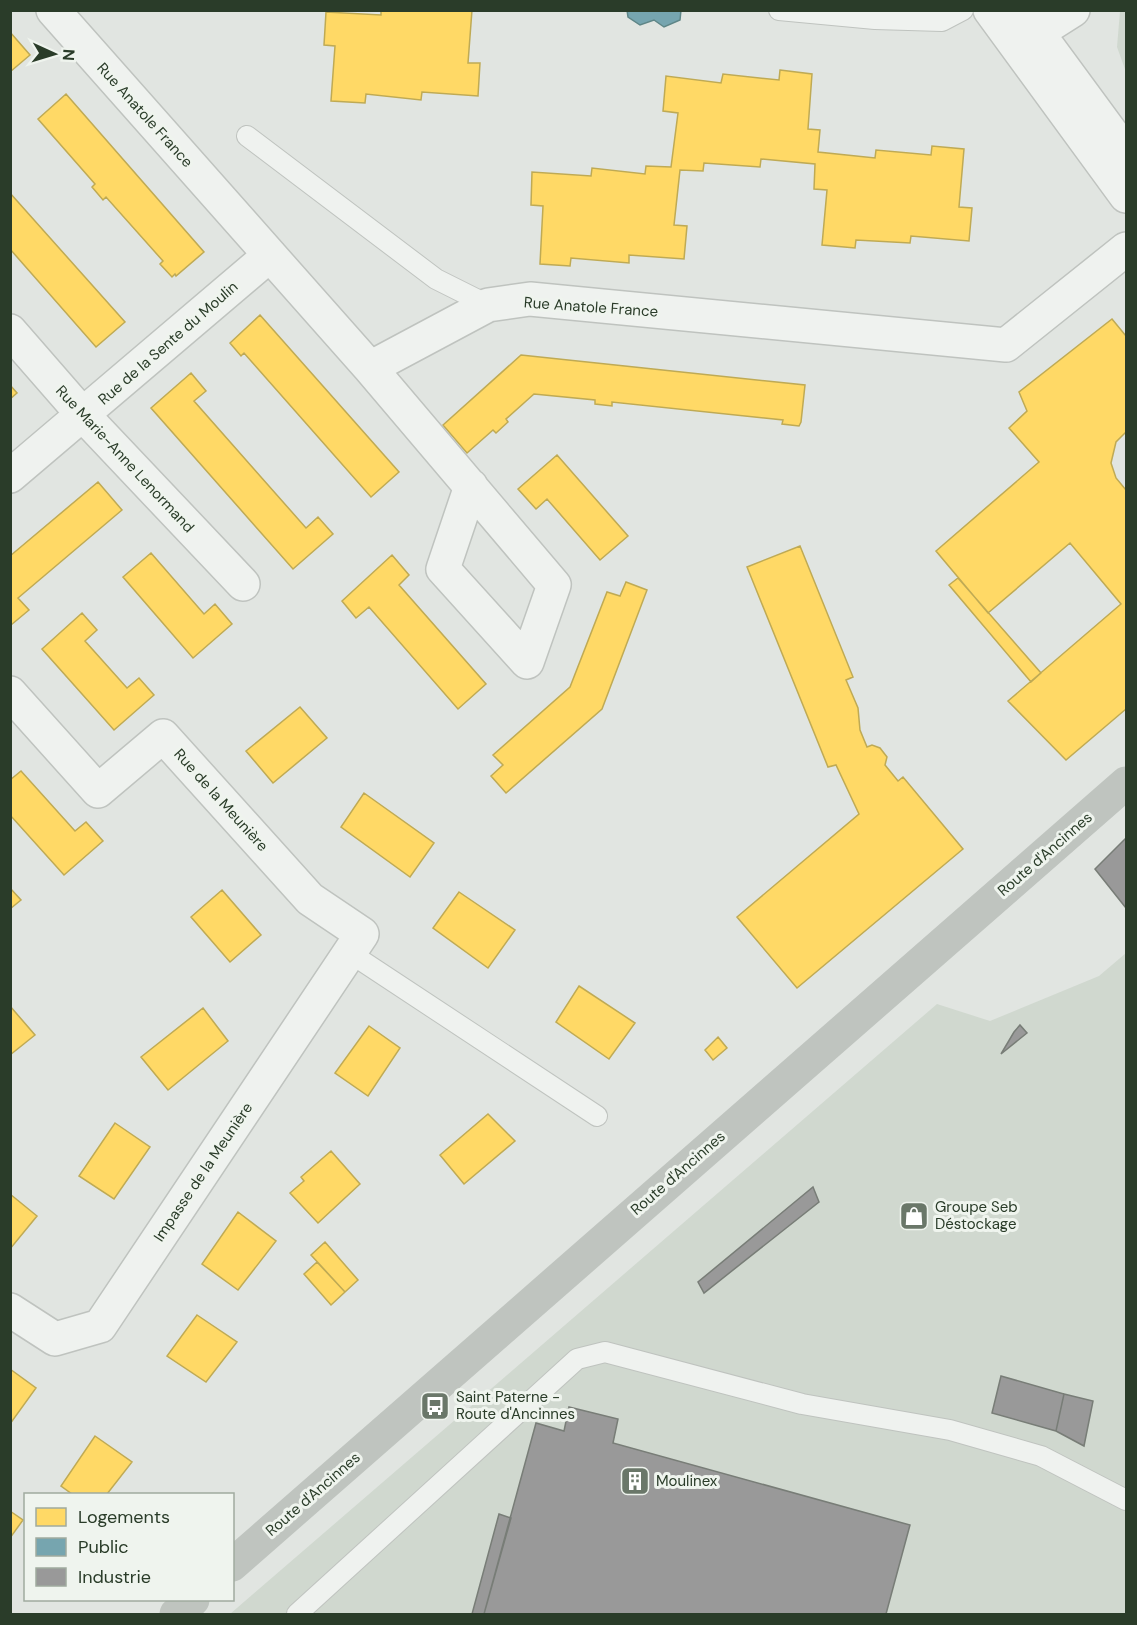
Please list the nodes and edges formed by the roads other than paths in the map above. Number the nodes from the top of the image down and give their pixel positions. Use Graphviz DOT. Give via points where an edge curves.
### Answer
graph roads {
  1 [pos="52,10"];
  2 [pos="779,10"];
  3 [pos="963,10"];
  4 [pos="990,10"];
  5 [pos="1073,10"];
  6 [pos="872,15"];
  7 [pos="1025,30"];
  8 [pos="247,136"];
  9 [pos="1126,153"];
  10 [pos="1126,196"];
  11 [pos="1126,249"];
  12 [pos="270,255"];
  13 [pos="488,305"];
  14 [pos="10,331"];
  15 [pos="370,368"];
  16 [pos="84,416"];
  17 [pos="10,476"];
  18 [pos="471,486"];
  19 [pos="243,584"];
  20 [pos="10,693"];
  21 [pos="1126,783"];
  22 [pos="356,944"];
  23 [pos="597,1116"];
  24 [pos="10,1310"];
  25 [pos="1126,1500"];
  26 [pos="234,1563"];
  27 [pos="191,1601"];
  28 [pos="176,1614"];
  29 [pos="297,1614"];
  1 -- 12 [label="street, Rue Anatole France"];
  2 -- 6 [label="lane"];
  3 -- 6 [label="lane" via="942,21"];
  4 -- 7 [label="street"];
  5 -- 7 [label="street"];
  7 -- 9 [label="street"];
  7 -- 10 [label="street"];
  8 -- 13 [label="lane" via="436,279"];
  11 -- 13 [label="street, Rue Anatole France" via="1006,345 530,299"];
  12 -- 15 [label="street, Rue Anatole France"];
  12 -- 16 [label="street, Rue de la Sente du Moulin"];
  13 -- 15 [label="street, Rue Anatole France"];
  14 -- 16 [label="street, Rue Marie-Anne Lenormand"];
  15 -- 18 [label="street"];
  16 -- 17 [label="street, Rue de la Sente du Moulin"];
  16 -- 19 [label="street, Rue Marie-Anne Lenormand"];
  18 -- 18 [label="street" via="443,569 528,662 554,585"];
  20 -- 22 [label="street, Rue de la Meunière" via="98,791 163,736 310,899"];
  21 -- 26 [label="main road, Route d'Ancinnes"];
  22 -- 23 [label="lane"];
  22 -- 24 [label="street, Impasse de la Meunière" via="100,1326 55,1339"];
  25 -- 29 [label="lane" via="1041,1456 950,1430 802,1404 605,1352 577,1359"];
  27 -- 28 [label="main road"];
}
